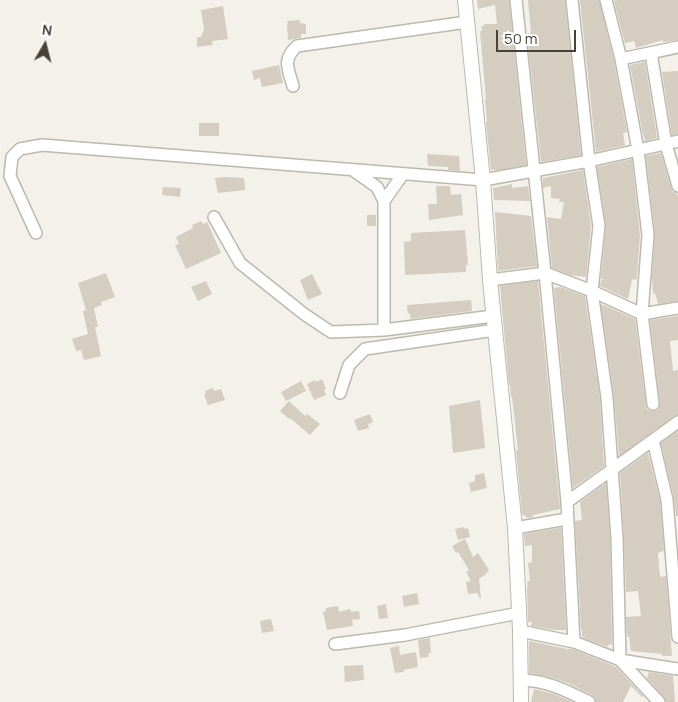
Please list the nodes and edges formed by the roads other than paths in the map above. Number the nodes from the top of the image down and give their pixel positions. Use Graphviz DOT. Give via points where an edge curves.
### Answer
graph roads {
  1 [pos="465,0"];
  2 [pos="516,0"];
  3 [pos="572,0"];
  4 [pos="606,0"];
  5 [pos="467,22"];
  6 [pos="678,47"];
  7 [pos="651,53"];
  8 [pos="621,59"];
  9 [pos="293,86"];
  10 [pos="678,141"];
  11 [pos="666,144"];
  12 [pos="638,150"];
  13 [pos="589,161"];
  14 [pos="353,170"];
  15 [pos="534,171"];
  16 [pos="403,174"];
  17 [pos="483,180"];
  18 [pos="678,186"];
  19 [pos="384,201"];
  20 [pos="214,217"];
  21 [pos="36,233"];
  22 [pos="545,273"];
  23 [pos="490,280"];
  24 [pos="592,291"];
  25 [pos="678,308"];
  26 [pos="642,314"];
  27 [pos="494,323"];
  28 [pos="384,330"];
  29 [pos="340,393"];
  30 [pos="653,404"];
  31 [pos="678,422"];
  32 [pos="654,440"];
  33 [pos="612,471"];
  34 [pos="567,502"];
  35 [pos="568,519"];
  36 [pos="515,528"];
  37 [pos="519,613"];
  38 [pos="520,631"];
  39 [pos="678,637"];
  40 [pos="574,642"];
  41 [pos="335,644"];
  42 [pos="620,660"];
  43 [pos="678,669"];
  44 [pos="521,680"];
  45 [pos="521,702"];
  46 [pos="589,702"];
  47 [pos="659,702"];
  1 -- 5 [label="street"];
  2 -- 15 [label="street"];
  3 -- 13 [label="street"];
  4 -- 8 [label="street"];
  5 -- 9 [label="street" via="297,46 289,54 287,66"];
  5 -- 17 [label="street"];
  6 -- 7 [label="street"];
  7 -- 8 [label="street"];
  7 -- 11 [label="street"];
  8 -- 12 [label="street"];
  10 -- 11 [label="street"];
  11 -- 12 [label="street"];
  11 -- 18 [label="street"];
  12 -- 13 [label="street"];
  12 -- 26 [label="street" via="648,234"];
  13 -- 15 [label="street"];
  13 -- 24 [label="street" via="599,226"];
  14 -- 16 [label="street"];
  14 -- 19 [label="street" via="378,187"];
  14 -- 21 [label="street" via="42,146 20,149 12,157 10,176"];
  15 -- 17 [label="street"];
  15 -- 22 [label="street"];
  16 -- 17 [label="street"];
  16 -- 19 [label="street"];
  17 -- 23 [label="street"];
  19 -- 28 [label="street"];
  20 -- 28 [label="street" via="240,263 331,332"];
  22 -- 23 [label="street"];
  22 -- 24 [label="street"];
  22 -- 34 [label="street"];
  23 -- 27 [label="street"];
  24 -- 26 [label="street"];
  24 -- 33 [label="street" via="607,398"];
  25 -- 26 [label="street"];
  26 -- 30 [label="street"];
  27 -- 28 [label="street"];
  27 -- 29 [label="street" via="365,349 349,365"];
  27 -- 36 [label="street"];
  31 -- 32 [label="street"];
  32 -- 33 [label="street"];
  32 -- 39 [label="street" via="667,500"];
  33 -- 34 [label="street"];
  33 -- 42 [label="street"];
  34 -- 35 [label="street"];
  35 -- 36 [label="street"];
  35 -- 40 [label="street"];
  36 -- 37 [label="street"];
  37 -- 38 [label="street"];
  37 -- 41 [label="street" via="405,635"];
  38 -- 40 [label="street"];
  38 -- 44 [label="street"];
  40 -- 42 [label="street"];
  42 -- 43 [label="street"];
  42 -- 47 [label="street"];
  44 -- 45 [label="street"];
  44 -- 46 [label="street" via="558,686"];
}
